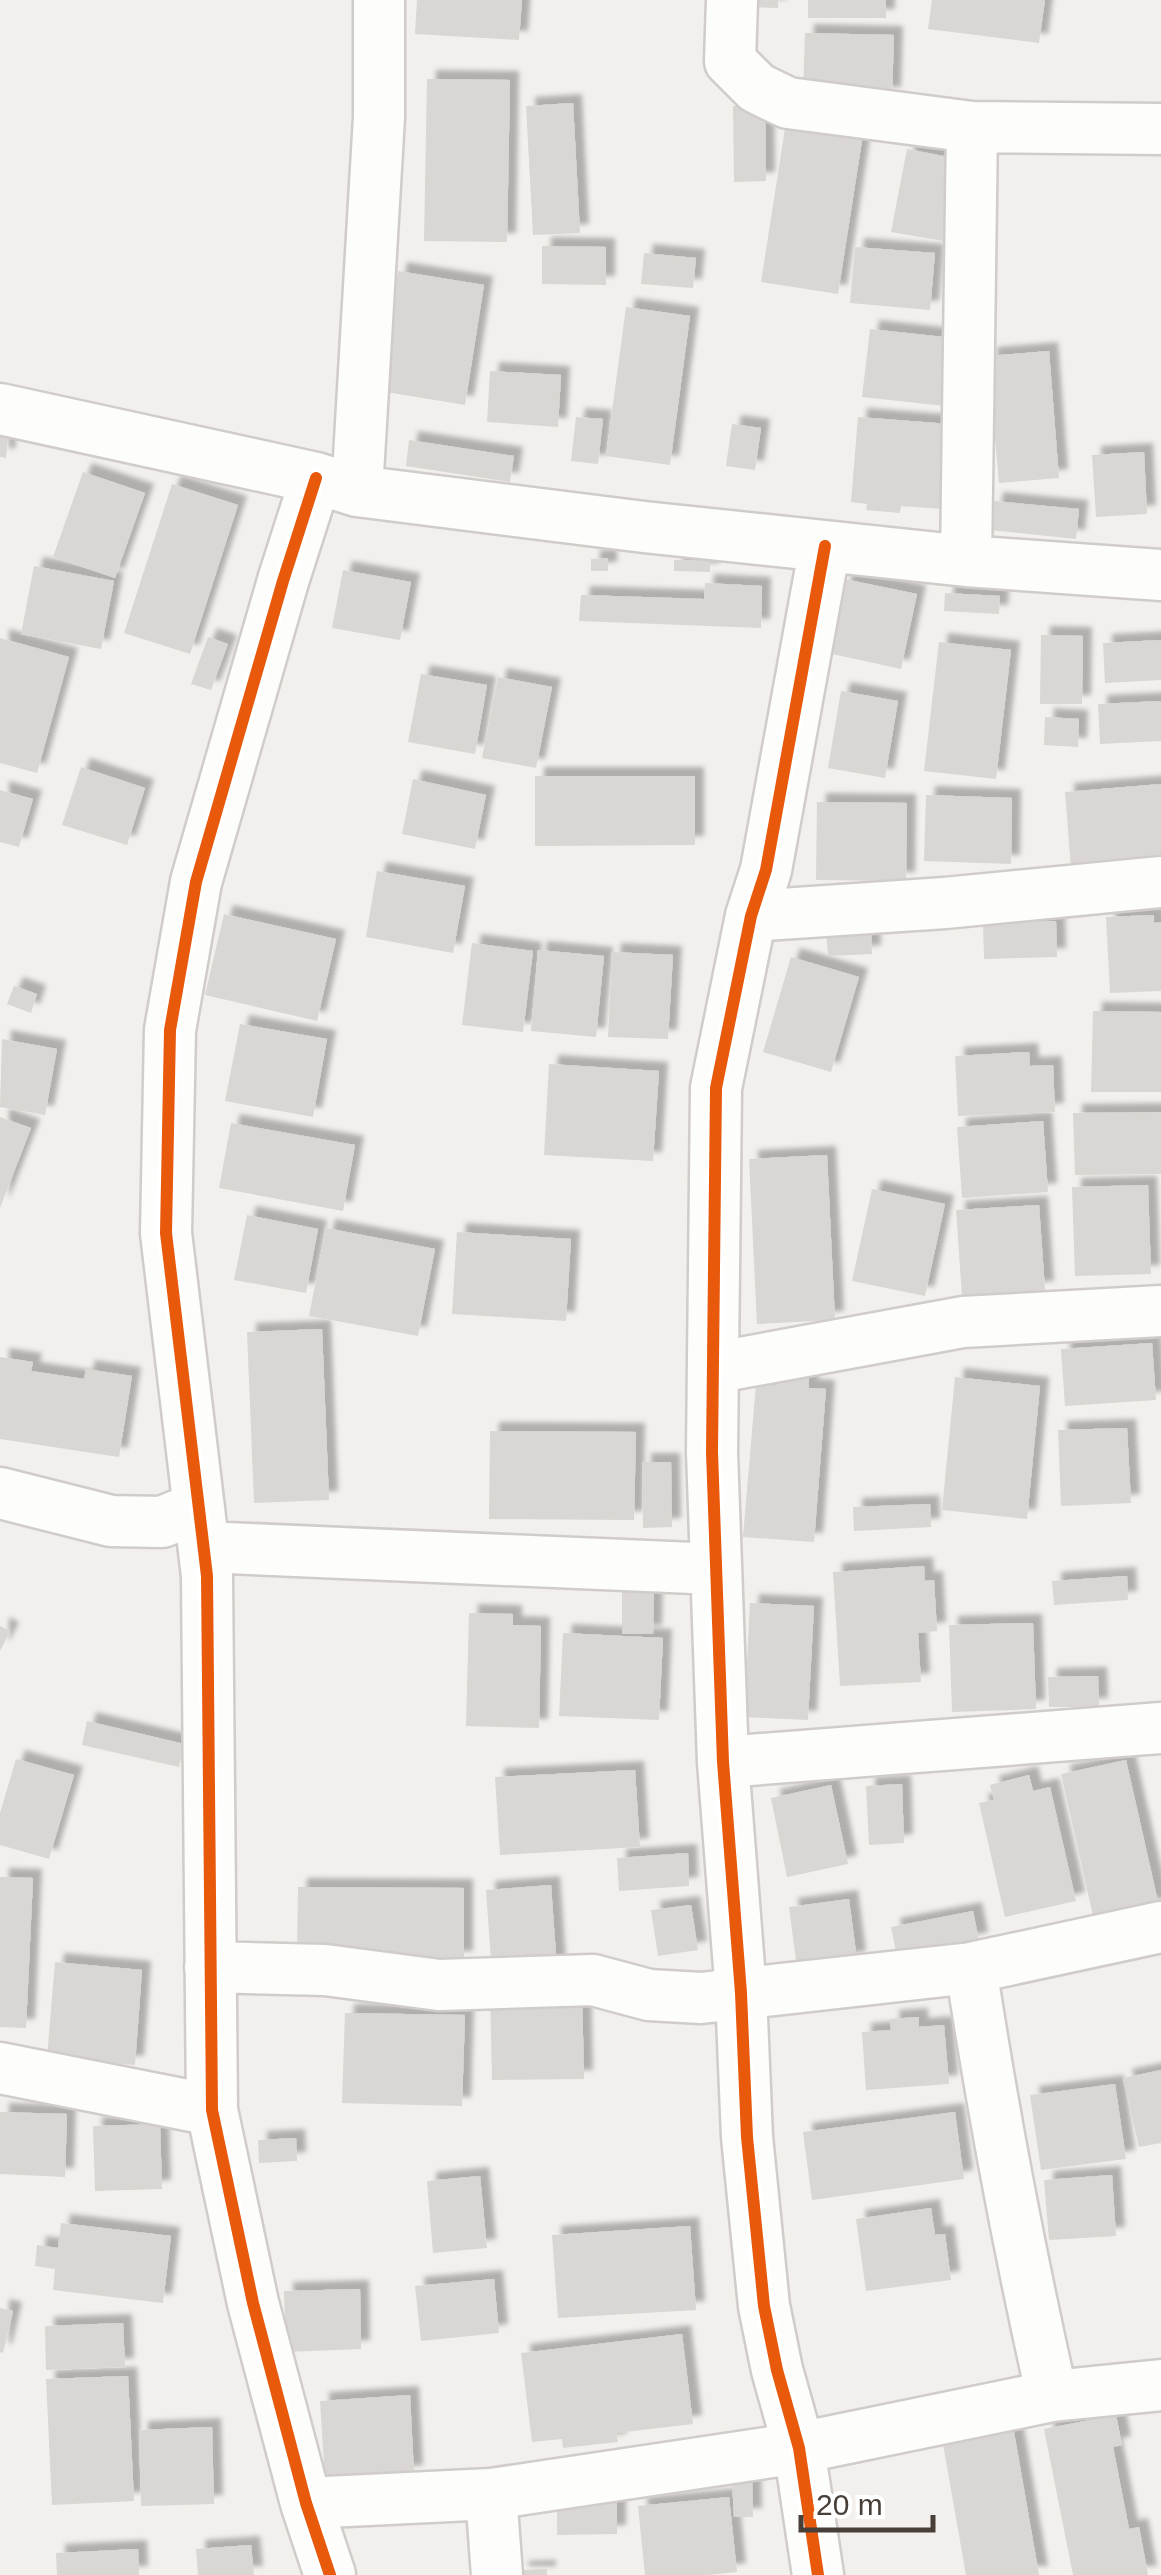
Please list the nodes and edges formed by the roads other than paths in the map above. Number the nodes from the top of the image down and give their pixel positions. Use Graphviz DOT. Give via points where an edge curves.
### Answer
graph roads {
  1 [pos="379,0"];
  2 [pos="732,0"];
  3 [pos="972,128"];
  4 [pos="1161,129"];
  5 [pos="0,409"];
  6 [pos="337,485"];
  7 [pos="824,546"];
  8 [pos="966,561"];
  9 [pos="1161,575"];
  10 [pos="1161,882"];
  11 [pos="751,916"];
  12 [pos="1161,1311"];
  13 [pos="713,1368"];
  14 [pos="0,1492"];
  15 [pos="201,1527"];
  16 [pos="716,1569"];
  17 [pos="1161,1728"];
  18 [pos="722,1762"];
  19 [pos="1161,1927"];
  20 [pos="210,1967"];
  21 [pos="971,1968"];
  22 [pos="741,1993"];
  23 [pos="0,2068"];
  24 [pos="212,2110"];
  25 [pos="1161,2385"];
  26 [pos="1052,2396"];
  27 [pos="799,2448"];
  28 [pos="491,2494"];
  29 [pos="306,2503"];
  30 [pos="330,2575"];
  31 [pos="498,2575"];
  32 [pos="818,2575"];
  1 -- 6 [label="street" via="380,117"];
  2 -- 3 [label="street" via="730,62 757,88 788,103"];
  3 -- 4 [label="street"];
  3 -- 8 [label="street"];
  5 -- 6 [label="street"];
  6 -- 7 [label="street"];
  6 -- 15 [label="street" via="283,581 196,882 170,1030 166,1233"];
  7 -- 8 [label="street"];
  7 -- 11 [label="street" via="766,870"];
  8 -- 9 [label="street"];
  10 -- 11 [label="street"];
  11 -- 13 [label="street" via="716,1088"];
  12 -- 13 [label="street" via="963,1322"];
  13 -- 16 [label="street"];
  14 -- 15 [label="street" via="111,1521"];
  15 -- 16 [label="street"];
  15 -- 20 [label="street"];
  16 -- 18 [label="street"];
  17 -- 18 [label="street"];
  18 -- 22 [label="street"];
  19 -- 21 [label="street"];
  20 -- 22 [label="street" via="325,1970 439,1985 592,1980 649,1995 701,1998"];
  20 -- 24 [label="street"];
  21 -- 22 [label="street"];
  21 -- 26 [label="street"];
  22 -- 27 [label="street" via="764,2306"];
  23 -- 24 [label="street"];
  24 -- 29 [label="street" via="253,2303"];
  25 -- 26 [label="street"];
  26 -- 27 [label="street"];
  27 -- 28 [label="street"];
  27 -- 32 [label="street"];
  28 -- 29 [label="street"];
  28 -- 31 [label="street"];
  29 -- 30 [label="street"];
}
